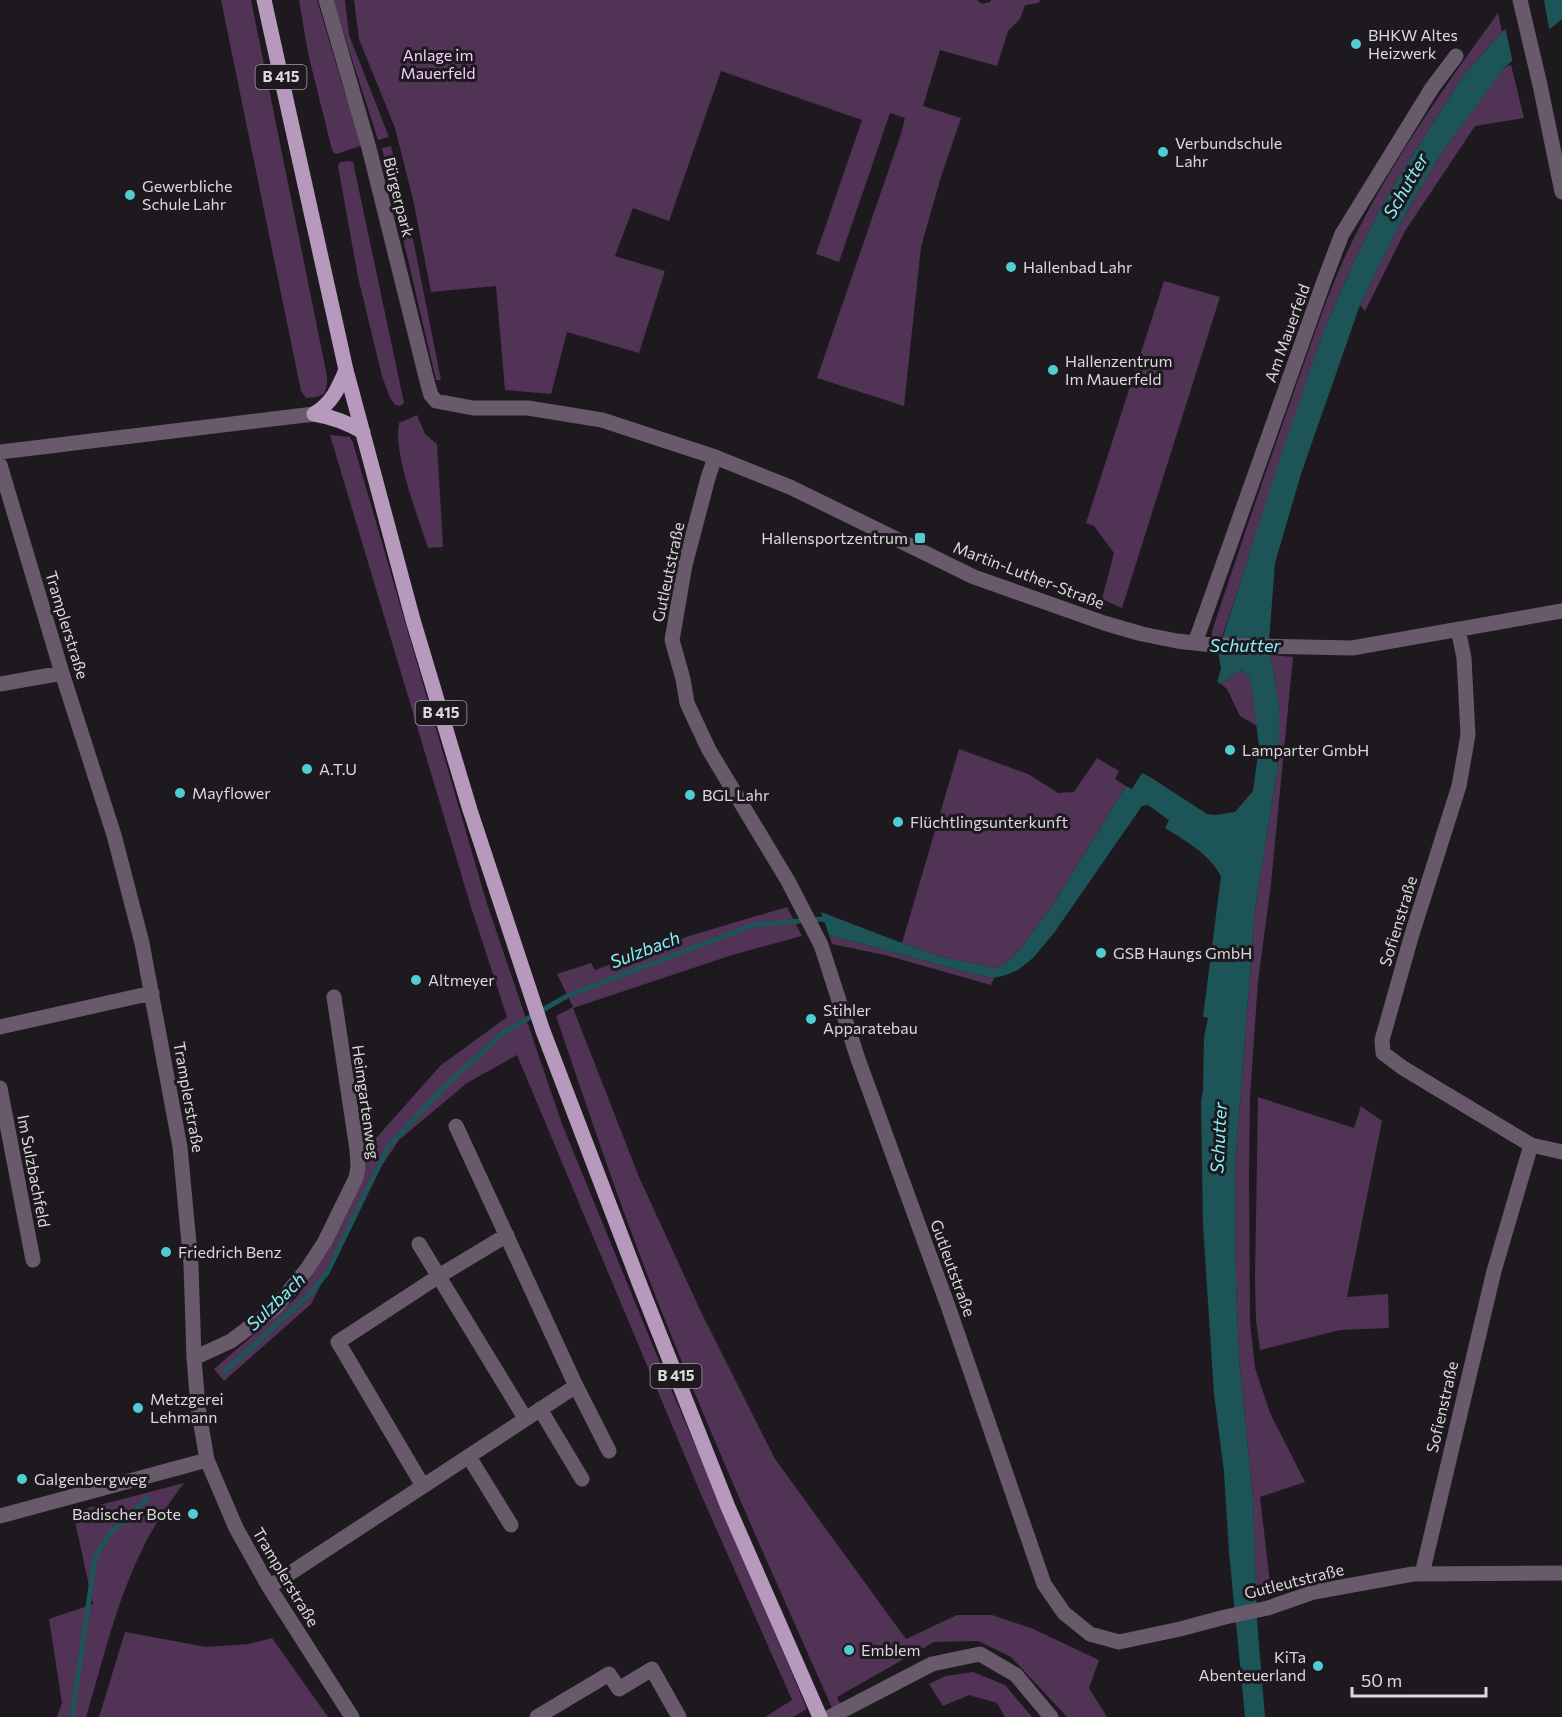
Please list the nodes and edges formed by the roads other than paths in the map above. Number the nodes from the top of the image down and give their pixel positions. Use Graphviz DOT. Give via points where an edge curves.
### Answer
graph roads {
  1 [pos="264,0"];
  2 [pos="326,0"];
  3 [pos="1520,0"];
  4 [pos="1456,56"];
  5 [pos="1562,192"];
  6 [pos="346,370"];
  7 [pos="436,402"];
  8 [pos="314,414"];
  9 [pos="363,432"];
  10 [pos="0,452"];
  11 [pos="715,458"];
  12 [pos="0,465"];
  13 [pos="1562,611"];
  14 [pos="1458,629"];
  15 [pos="1195,643"];
  16 [pos="62,673"];
  17 [pos="0,684"];
  18 [pos="152,993"];
  19 [pos="334,997"];
  20 [pos="0,1027"];
  21 [pos="0,1088"];
  22 [pos="456,1126"];
  23 [pos="1531,1145"];
  24 [pos="1562,1152"];
  25 [pos="507,1235"];
  26 [pos="419,1244"];
  27 [pos="33,1260"];
  28 [pos="439,1276"];
  29 [pos="194,1358"];
  30 [pos="576,1386"];
  31 [pos="540,1409"];
  32 [pos="525,1418"];
  33 [pos="609,1451"];
  34 [pos="469,1457"];
  35 [pos="207,1460"];
  36 [pos="582,1479"];
  37 [pos="423,1486"];
  38 [pos="0,1516"];
  39 [pos="511,1525"];
  40 [pos="1562,1573"];
  41 [pos="1422,1574"];
  42 [pos="269,1587"];
  43 [pos="352,1717"];
  44 [pos="537,1717"];
  45 [pos="679,1717"];
  46 [pos="820,1717"];
  47 [pos="830,1717"];
  48 [pos="1051,1717"];
  1 -- 6 [label="main road, B 415"];
  2 -- 7 [label="street, Bürgerpark" via="369,148 428,385"];
  3 -- 5 [label="street"];
  4 -- 15 [label="street, Am Mauerfeld" via="1342,234"];
  6 -- 8 [label="main road" via="335,396"];
  6 -- 9 [label="main road, B 415"];
  7 -- 11 [label="street, Martin-Luther-Straße" via="473,408 528,408 602,420"];
  8 -- 9 [label="main road" via="334,417"];
  8 -- 10 [label="street"];
  9 -- 46 [label="main road, B 415" via="413,620 470,810 543,1031 728,1507"];
  11 -- 15 [label="street, Martin-Luther-Straße" via="790,487 974,578 1104,623"];
  11 -- 41 [label="street, Gutleutstraße" via="685,565 672,640 687,703 694,722 821,945 1044,1584 1064,1614 1090,1634 1119,1642 1268,1608 1314,1592"];
  12 -- 16 [label="street, Tramplerstraße"];
  13 -- 14 [label="street, Martin-Luther-Straße"];
  14 -- 15 [label="street, Martin-Luther-Straße" via="1352,648"];
  14 -- 23 [label="street, Sofienstraße" via="1464,658 1468,735 1459,786 1412,934 1382,1040 1383,1053"];
  16 -- 17 [label="street"];
  16 -- 18 [label="street, Tramplerstraße" via="114,835"];
  18 -- 20 [label="street"];
  18 -- 29 [label="street, Tramplerstraße" via="180,1147 191,1265"];
  19 -- 29 [label="street, Heimgartenweg" via="357,1150 356,1178 324,1243 276,1307 231,1341"];
  21 -- 27 [label="street, Im Sulzbachfeld"];
  22 -- 25 [label="street"];
  23 -- 24 [label="street, Sofienstraße"];
  23 -- 41 [label="street, Sofienstraße" via="1494,1271"];
  25 -- 28 [label="street"];
  25 -- 30 [label="street"];
  26 -- 28 [label="street"];
  28 -- 32 [label="street"];
  28 -- 37 [label="street" via="338,1342"];
  29 -- 35 [label="street, Tramplerstraße"];
  30 -- 31 [label="street"];
  30 -- 33 [label="street"];
  31 -- 32 [label="street"];
  31 -- 36 [label="street"];
  32 -- 34 [label="street"];
  34 -- 37 [label="street"];
  34 -- 39 [label="street"];
  35 -- 38 [label="street"];
  35 -- 42 [label="street, Tramplerstraße" via="236,1528"];
  37 -- 42 [label="street"];
  40 -- 41 [label="street, Gutleutstraße"];
  42 -- 43 [label="street, Tramplerstraße"];
  44 -- 45 [label="street" via="609,1674 619,1689 652,1669"];
  47 -- 48 [label="street" via="932,1664 980,1654 1016,1676"];
}
